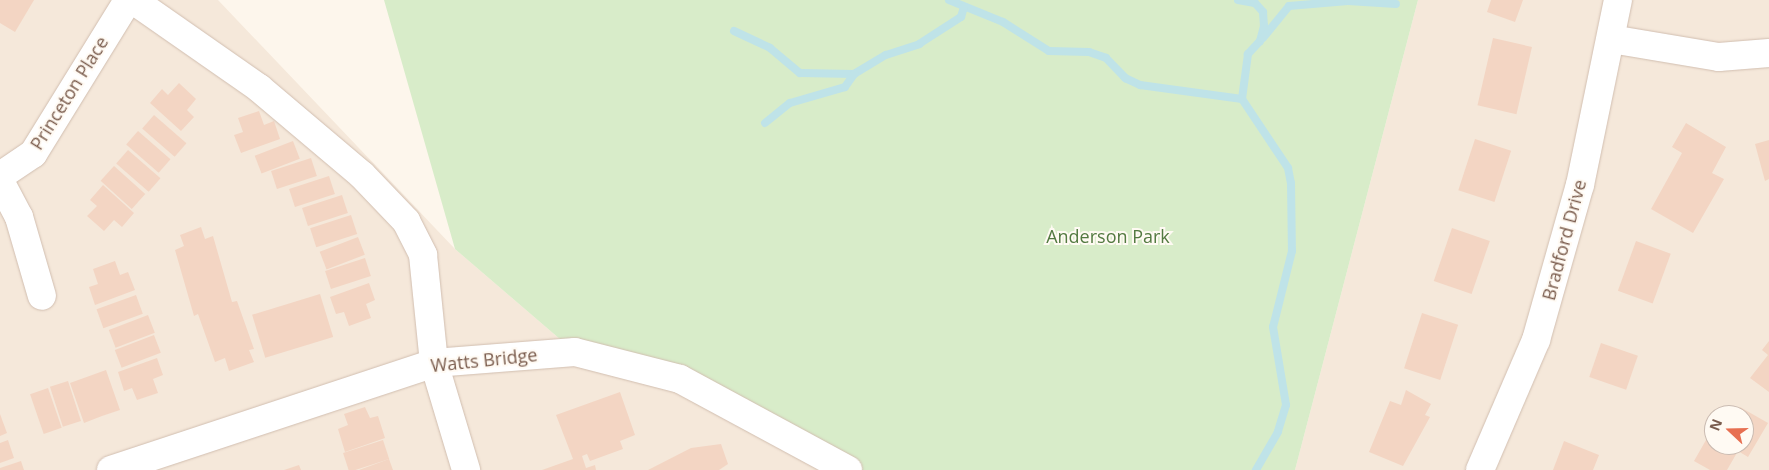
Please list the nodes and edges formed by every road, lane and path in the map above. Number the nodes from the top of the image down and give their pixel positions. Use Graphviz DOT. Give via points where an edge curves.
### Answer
graph roads {
  1 [pos="128,0"];
  2 [pos="132,0"];
  3 [pos="1618,0"];
  4 [pos="1611,39"];
  5 [pos="1769,53"];
  6 [pos="0,176"];
  7 [pos="0,181"];
  8 [pos="42,296"];
  9 [pos="434,363"];
  10 [pos="111,470"];
  11 [pos="466,470"];
  12 [pos="848,470"];
  13 [pos="1480,470"];
  1 -- 6 [label="street, Princeton Place" via="33,154"];
  2 -- 9 [label="street" via="258,88 362,175 406,221 423,255"];
  3 -- 4 [label="street, Bradford Drive"];
  4 -- 5 [label="street" via="1719,57"];
  4 -- 13 [label="street, Bradford Drive" via="1580,185 1536,340"];
  7 -- 8 [label="street" via="18,217"];
  9 -- 10 [label="street, Watts Bridge"];
  9 -- 11 [label="street"];
  9 -- 12 [label="street, Watts Bridge" via="575,352 661,374 680,379"];
}
